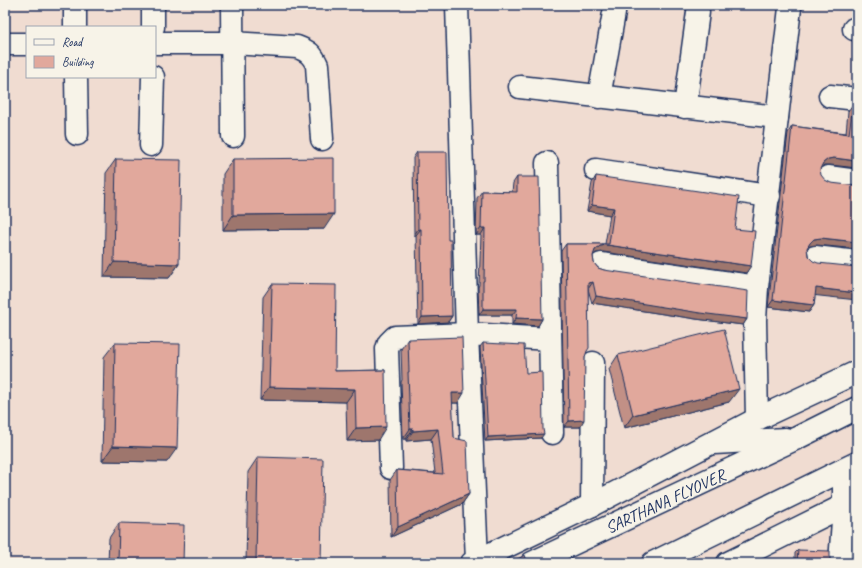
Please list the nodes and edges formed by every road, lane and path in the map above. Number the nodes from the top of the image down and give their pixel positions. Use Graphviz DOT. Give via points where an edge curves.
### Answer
graph roads {
  1 [pos="75,5"];
  2 [pos="153,5"];
  3 [pos="232,5"];
  4 [pos="457,5"];
  5 [pos="790,8"];
  6 [pos="698,12"];
  7 [pos="614,13"];
  8 [pos="75,26"];
  9 [pos="153,26"];
  10 [pos="156,43"];
  11 [pos="231,43"];
  12 [pos="5,44"];
  13 [pos="26,44"];
  14 [pos="76,78"];
  15 [pos="152,78"];
  16 [pos="520,87"];
  17 [pos="830,96"];
  18 [pos="599,97"];
  19 [pos="857,99"];
  20 [pos="685,107"];
  21 [pos="777,117"];
  22 [pos="77,134"];
  23 [pos="233,136"];
  24 [pos="322,139"];
  25 [pos="151,145"];
  26 [pos="547,163"];
  27 [pos="596,170"];
  28 [pos="828,177"];
  29 [pos="857,181"];
  30 [pos="769,196"];
  31 [pos="815,256"];
  32 [pos="857,262"];
  33 [pos="602,264"];
  34 [pos="757,287"];
  35 [pos="467,334"];
  36 [pos="550,339"];
  37 [pos="593,363"];
  38 [pos="857,372"];
  39 [pos="857,408"];
  40 [pos="757,419"];
  41 [pos="552,433"];
  42 [pos="797,438"];
  43 [pos="714,443"];
  44 [pos="850,467"];
  45 [pos="390,468"];
  46 [pos="850,503"];
  47 [pos="592,505"];
  48 [pos="474,562"];
  49 [pos="532,563"];
  50 [pos="653,563"];
  51 [pos="728,563"];
  52 [pos="840,563"];
  1 -- 8 [label="street"];
  2 -- 9 [label="street"];
  3 -- 11 [label="street"];
  4 -- 35 [label="street"];
  5 -- 21 [label="street"];
  6 -- 20 [label="street"];
  7 -- 18 [label="street"];
  10 -- 11 [label="street"];
  11 -- 23 [label="street"];
  11 -- 24 [label="street" via="297,48 308,51 314,57 317,65"];
  12 -- 13 [label="street"];
  14 -- 22 [label="street"];
  15 -- 25 [label="street"];
  16 -- 18 [label="street"];
  17 -- 19 [label="street"];
  18 -- 20 [label="street"];
  20 -- 21 [label="street"];
  21 -- 30 [label="street"];
  26 -- 36 [label="street"];
  27 -- 30 [label="street"];
  28 -- 29 [label="street"];
  30 -- 34 [label="street"];
  31 -- 32 [label="street"];
  33 -- 34 [label="street"];
  34 -- 40 [label="street"];
  35 -- 36 [label="street"];
  35 -- 45 [label="street" via="395,337 389,343 387,349"];
  35 -- 48 [label="street"];
  36 -- 41 [label="street"];
  37 -- 47 [label="street"];
  38 -- 40 [label="street"];
  39 -- 42 [label="street, SARTHANA FLYOVER"];
  40 -- 43 [label="street"];
  42 -- 43 [label="street"];
  42 -- 49 [label="street, SARTHANA FLYOVER"];
  43 -- 47 [label="street"];
  44 -- 46 [label="street"];
  44 -- 50 [label="street"];
  46 -- 51 [label="street"];
  46 -- 52 [label="street"];
  47 -- 48 [label="street"];
}
